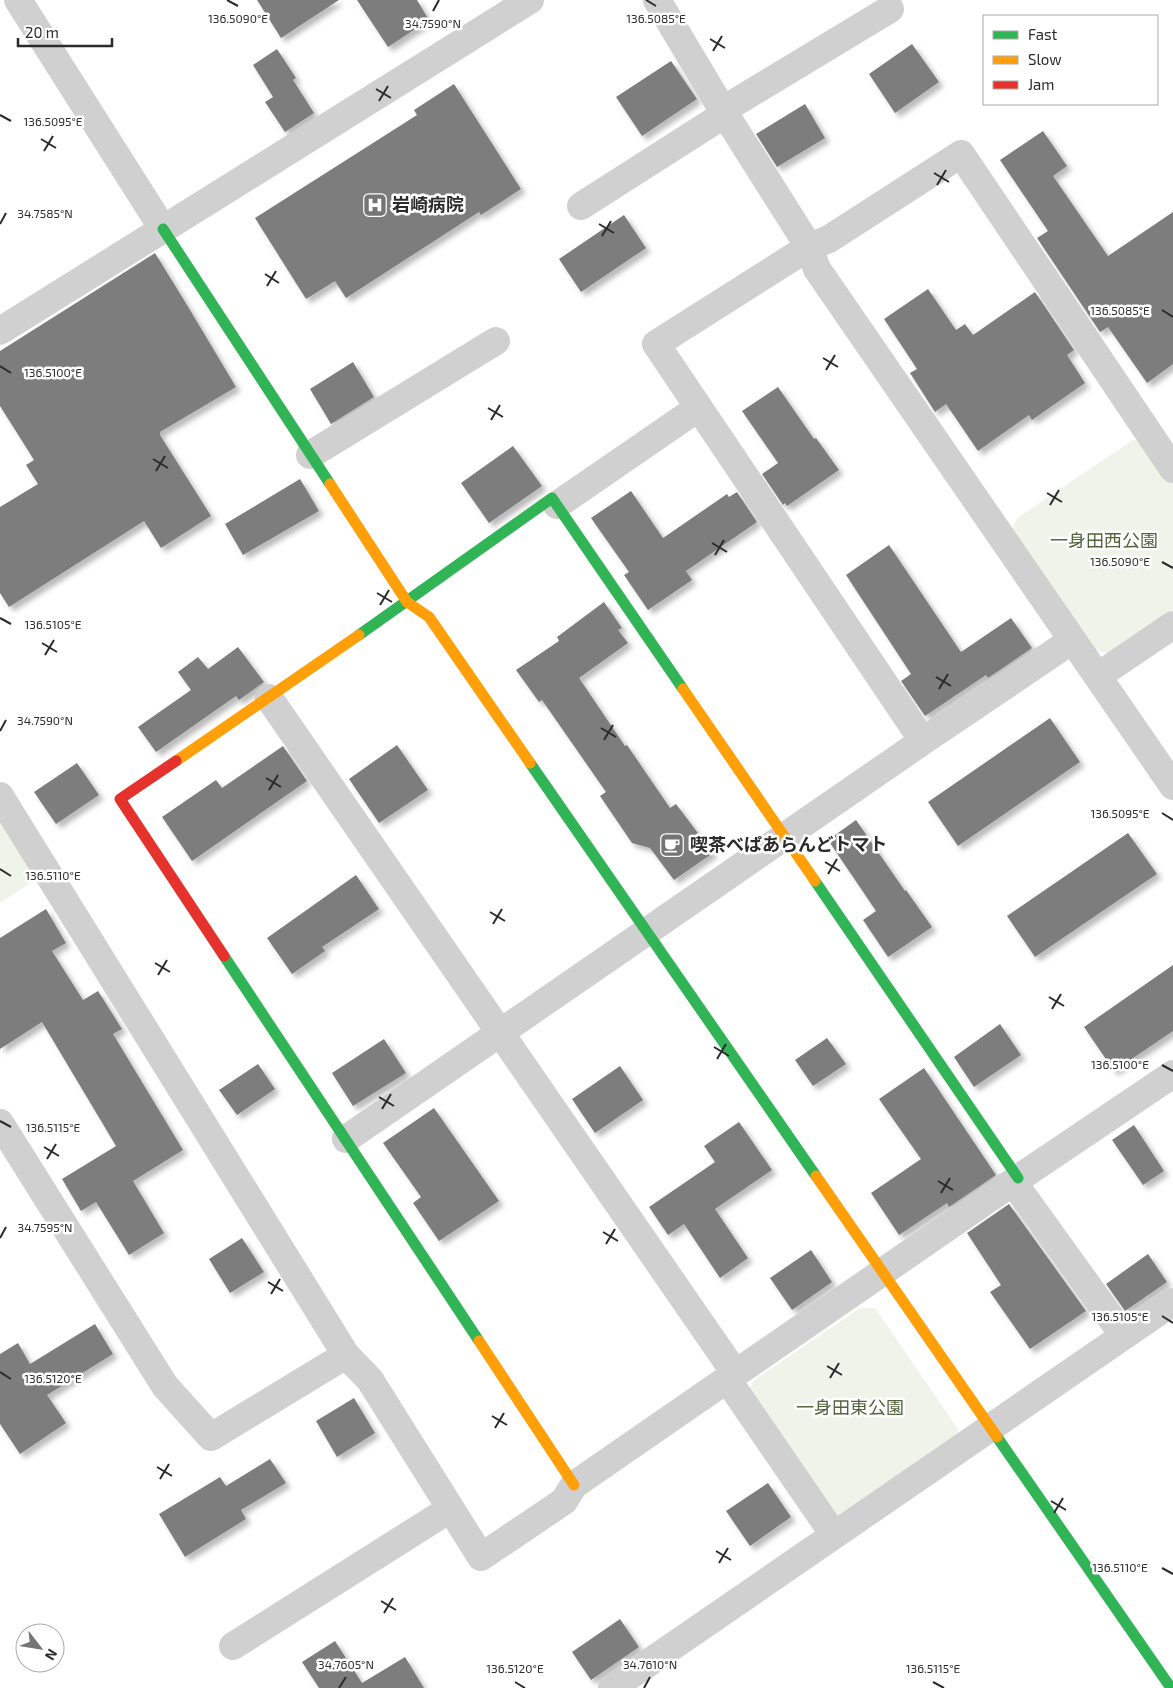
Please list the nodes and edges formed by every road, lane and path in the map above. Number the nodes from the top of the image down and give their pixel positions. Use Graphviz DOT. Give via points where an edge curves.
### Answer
graph roads {
  1 [pos="18,0"];
  2 [pos="530,0"];
  3 [pos="657,0"];
  4 [pos="890,8"];
  5 [pos="724,112"];
  6 [pos="581,206"];
  7 [pos="163,229"];
  8 [pos="809,247"];
  9 [pos="0,331"];
  10 [pos="496,341"];
  11 [pos="698,408"];
  12 [pos="310,455"];
  13 [pos="1173,469"];
  14 [pos="557,505"];
  15 [pos="407,602"];
  16 [pos="1173,625"];
  17 [pos="1072,641"];
  18 [pos="1098,676"];
  19 [pos="269,698"];
  20 [pos="923,741"];
  21 [pos="1173,786"];
  22 [pos="0,796"];
  23 [pos="785,838"];
  24 [pos="648,932"];
  25 [pos="501,1033"];
  26 [pos="1173,1074"];
  27 [pos="0,1123"];
  28 [pos="346,1139"];
  29 [pos="1016,1180"];
  30 [pos="883,1272"];
  31 [pos="1173,1302"];
  32 [pos="1124,1336"];
  33 [pos="346,1354"];
  34 [pos="731,1376"];
  35 [pos="991,1428"];
  36 [pos="574,1485"];
  37 [pos="450,1509"];
  38 [pos="834,1535"];
  39 [pos="232,1646"];
  40 [pos="612,1688"];
  41 [pos="1171,1688"];
  1 -- 7 [label="street"];
  2 -- 7 [label="street"];
  3 -- 5 [label="street"];
  4 -- 5 [label="street"];
  5 -- 6 [label="street"];
  5 -- 8 [label="street"];
  7 -- 9 [label="street"];
  7 -- 12 [label="street"];
  8 -- 11 [label="street" via="656,344"];
  8 -- 13 [label="street" via="829,239 961,154"];
  8 -- 17 [label="street" via="817,269"];
  10 -- 12 [label="street"];
  11 -- 14 [label="street"];
  11 -- 20 [label="street"];
  12 -- 15 [label="street"];
  14 -- 15 [label="street" via="552,498"];
  14 -- 23 [label="street"];
  15 -- 19 [label="street"];
  15 -- 24 [label="street" via="429,617"];
  16 -- 18 [label="street"];
  17 -- 18 [label="street"];
  17 -- 20 [label="street"];
  18 -- 21 [label="street"];
  19 -- 25 [label="street"];
  19 -- 28 [label="street" via="120,798"];
  20 -- 23 [label="street"];
  22 -- 33 [label="street"];
  23 -- 24 [label="street"];
  23 -- 29 [label="street"];
  24 -- 25 [label="street"];
  24 -- 30 [label="street"];
  25 -- 28 [label="street"];
  25 -- 34 [label="street"];
  26 -- 29 [label="street"];
  27 -- 33 [label="street" via="165,1386 211,1437"];
  28 -- 36 [label="street"];
  29 -- 30 [label="street"];
  29 -- 32 [label="street"];
  30 -- 34 [label="street"];
  30 -- 35 [label="street"];
  31 -- 32 [label="street"];
  32 -- 35 [label="street"];
  33 -- 37 [label="street" via="370,1380"];
  34 -- 36 [label="street"];
  34 -- 38 [label="street"];
  35 -- 38 [label="street"];
  35 -- 41 [label="street"];
  36 -- 37 [label="street" via="564,1501 481,1557"];
  37 -- 39 [label="street"];
  38 -- 40 [label="street"];
}
